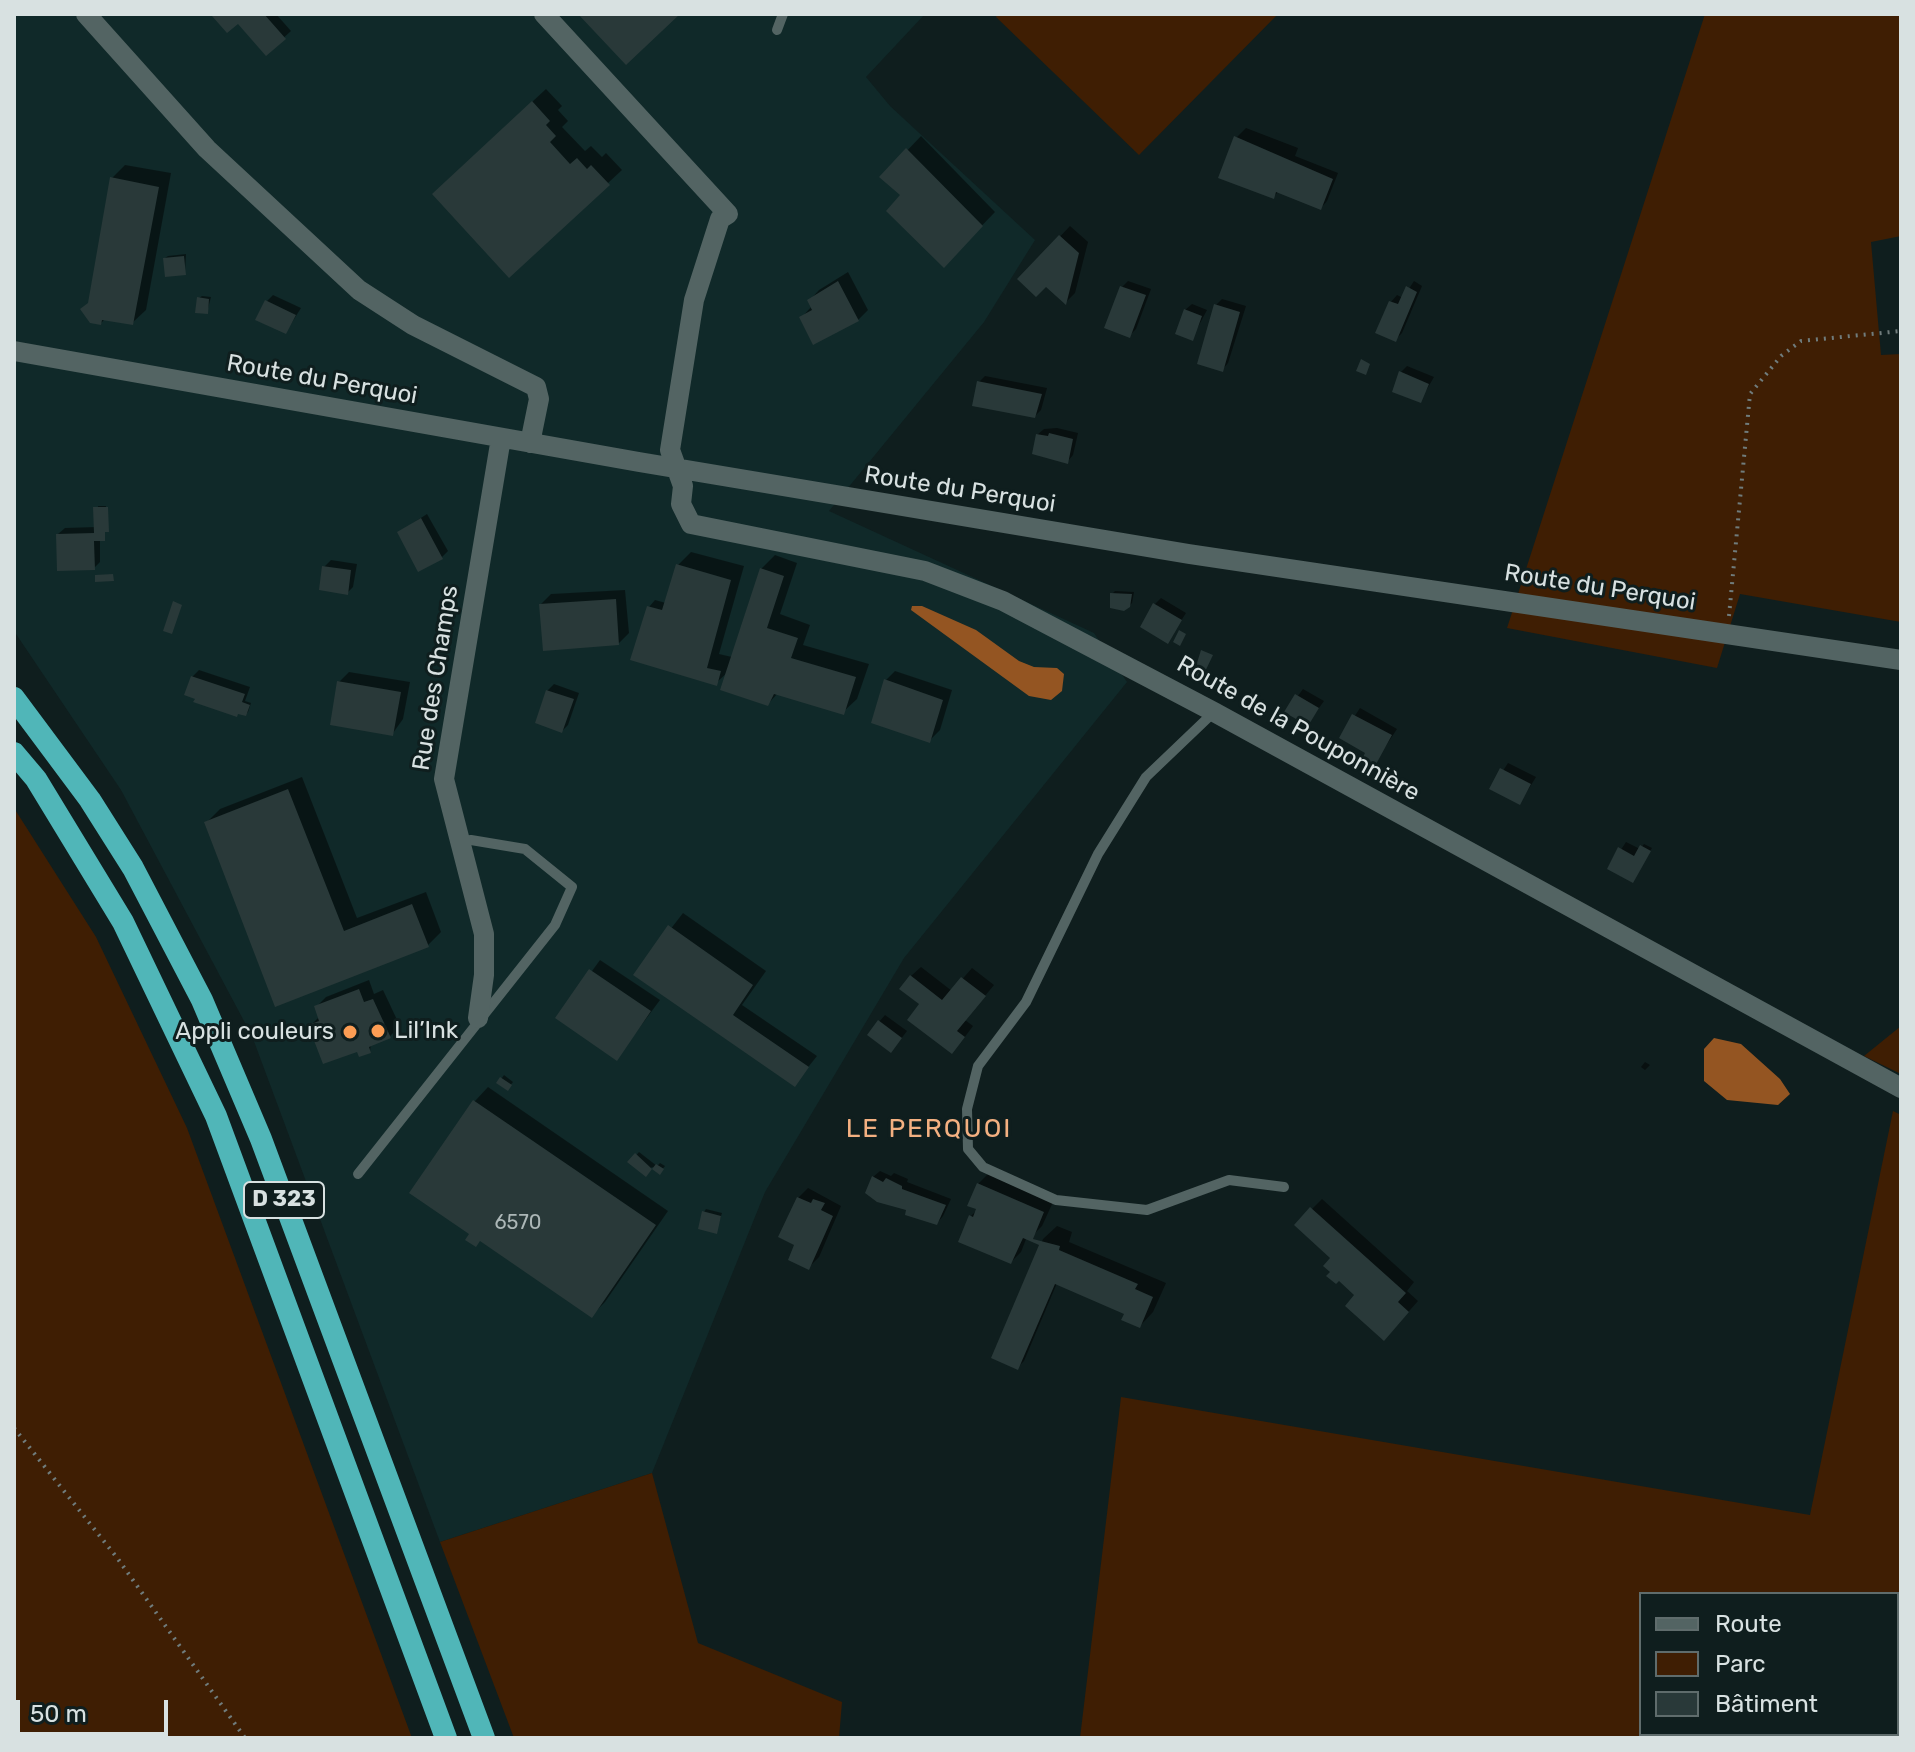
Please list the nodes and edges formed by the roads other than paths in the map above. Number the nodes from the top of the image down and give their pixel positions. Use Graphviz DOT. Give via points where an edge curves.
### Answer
graph roads {
  1 [pos="86,14"];
  2 [pos="544,14"];
  3 [pos="783,14"];
  4 [pos="777,30"];
  5 [pos="14,351"];
  6 [pos="501,438"];
  7 [pos="530,443"];
  8 [pos="678,469"];
  9 [pos="1901,660"];
  10 [pos="14,698"];
  11 [pos="1214,712"];
  12 [pos="14,753"];
  13 [pos="460,842"];
  14 [pos="478,1018"];
  15 [pos="1901,1088"];
  16 [pos="358,1174"];
  17 [pos="1284,1187"];
  18 [pos="446,1738"];
  19 [pos="484,1738"];
  1 -- 7 [label="street" via="207,149 359,290 413,325 536,387 539,399"];
  2 -- 8 [label="street" via="728,214 720,219 694,300 670,450"];
  3 -- 4 [label="lane"];
  5 -- 6 [label="street, Route du Perquoi"];
  6 -- 7 [label="street, Route du Perquoi"];
  6 -- 13 [label="street, Rue des Champs" via="444,779"];
  7 -- 8 [label="street, Route du Perquoi"];
  8 -- 9 [label="street, Route du Perquoi" via="1189,554"];
  8 -- 11 [label="street, Route de la Pouponnière" via="681,504 691,524 925,571 1003,601"];
  10 -- 19 [label="highway, D 323" via="133,868 202,1000 261,1139"];
  11 -- 15 [label="street, Route de la Pouponnière"];
  11 -- 17 [label="lane" via="1146,777 1098,854 1026,1002 978,1066 967,1109 968,1149 983,1167 1056,1200 1147,1210 1229,1180"];
  12 -- 18 [label="highway, D 323" via="36,779 123,922 216,1116"];
  13 -- 14 [label="street, Rue des Champs" via="484,934"];
  13 -- 14 [label="lane" via="525,849 572,887 555,925"];
  14 -- 16 [label="lane"];
}
